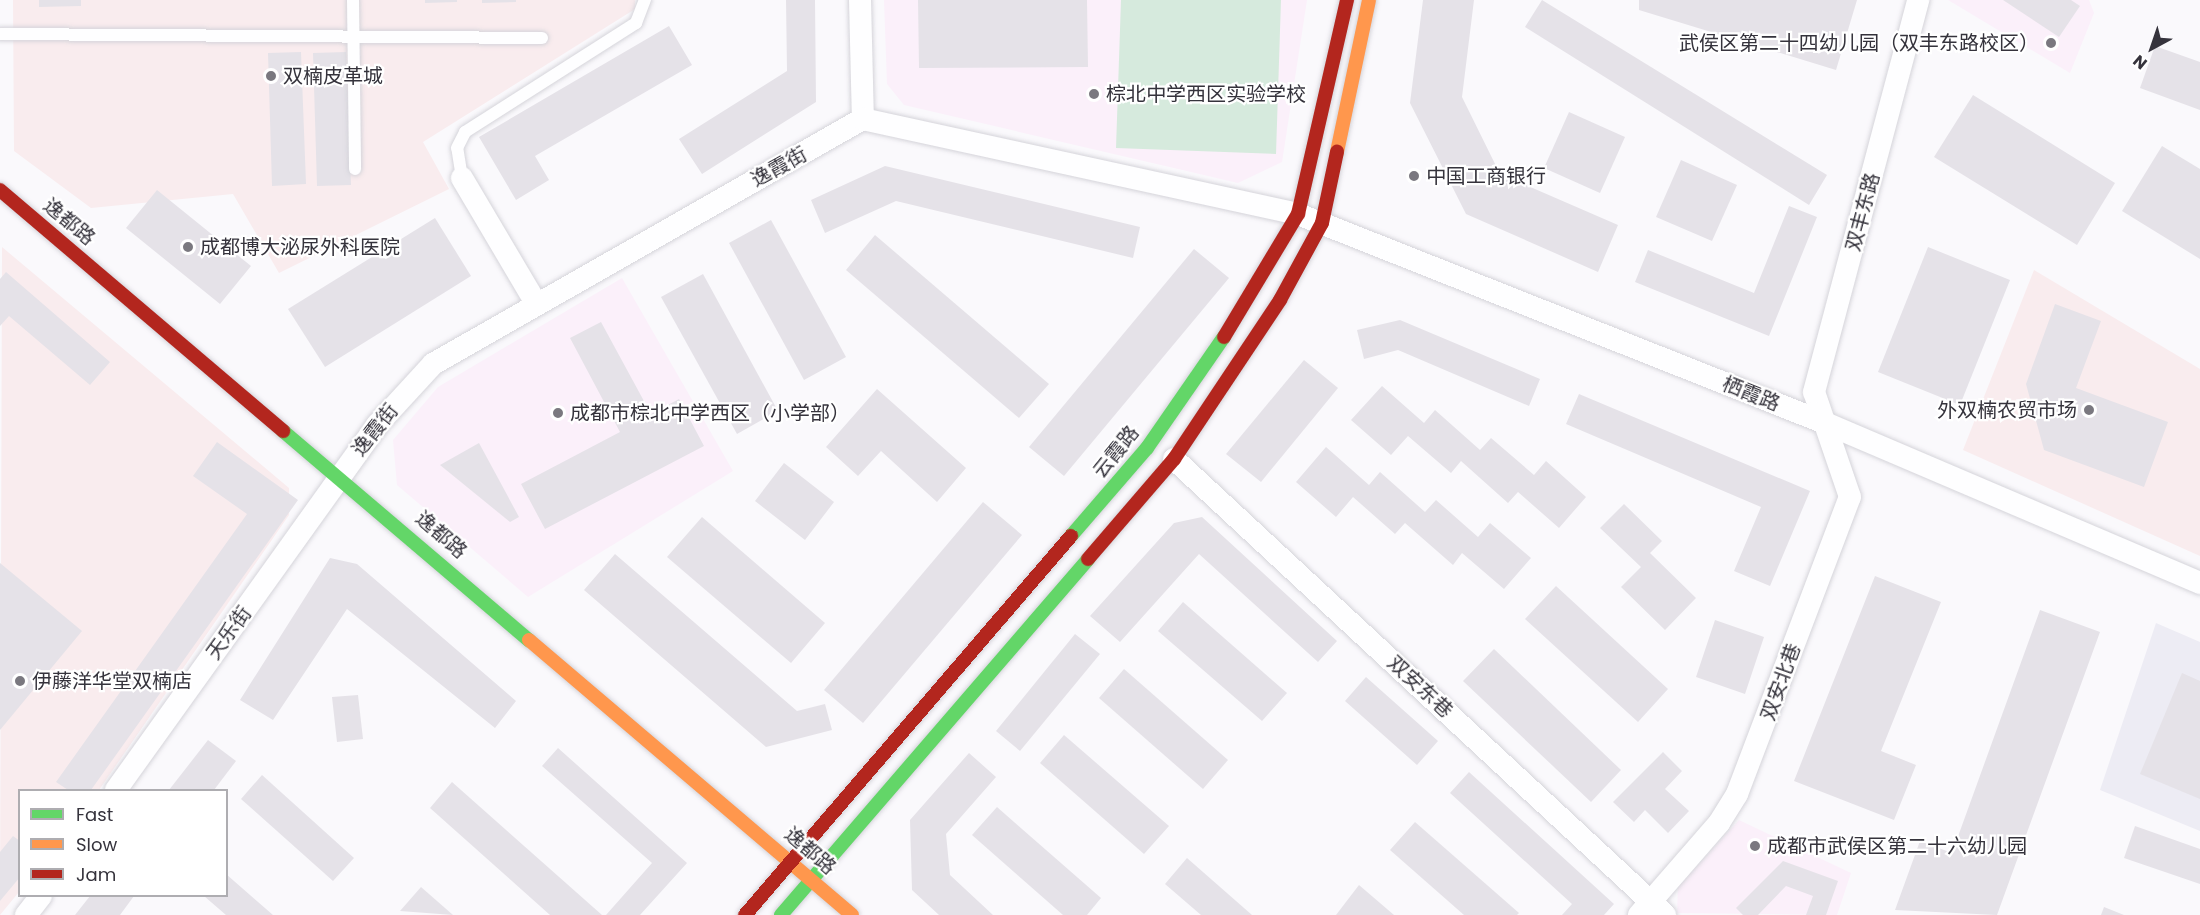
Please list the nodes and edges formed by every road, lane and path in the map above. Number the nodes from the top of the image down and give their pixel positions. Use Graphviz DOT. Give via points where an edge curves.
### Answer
graph roads {
  1 [pos="353,0"];
  2 [pos="645,0"];
  3 [pos="860,0"];
  4 [pos="1347,0"];
  5 [pos="1369,0"];
  6 [pos="1918,0"];
  7 [pos="0,34"];
  8 [pos="353,37"];
  9 [pos="542,38"];
  10 [pos="863,119"];
  11 [pos="355,169"];
  12 [pos="462,178"];
  13 [pos="0,190"];
  14 [pos="1298,214"];
  15 [pos="1322,223"];
  16 [pos="536,303"];
  17 [pos="1825,423"];
  18 [pos="1174,459"];
  19 [pos="341,475"];
  20 [pos="2200,584"];
  21 [pos="117,789"];
  22 [pos="792,860"];
  23 [pos="813,878"];
  24 [pos="40,897"];
  25 [pos="1652,911"];
  26 [pos="26,915"];
  27 [pos="745,915"];
  28 [pos="781,915"];
  29 [pos="852,915"];
  1 -- 8 [label="lane"];
  2 -- 12 [label="lane" via="636,23 465,132 456,148"];
  3 -- 10 [label="street"];
  4 -- 14 [label="street, 云霞路"];
  5 -- 15 [label="street"];
  6 -- 17 [label="street, 双丰东路" via="1814,392"];
  7 -- 8 [label="lane"];
  8 -- 9 [label="lane"];
  8 -- 11 [label="lane"];
  10 -- 14 [label="street"];
  10 -- 16 [label="street, 逸霞街"];
  12 -- 16 [label="street"];
  13 -- 19 [label="street, 逸都路"];
  14 -- 15 [label="street, 栖霞路"];
  14 -- 22 [label="street, 云霞路" via="1260,284 1147,448"];
  15 -- 17 [label="street, 栖霞路"];
  15 -- 18 [label="street" via="1280,300"];
  16 -- 19 [label="street, 逸霞街" via="433,364 377,425"];
  17 -- 20 [label="street, 栖霞路"];
  17 -- 25 [label="street, 双安北巷" via="1850,497 1737,794"];
  18 -- 23 [label="street"];
  18 -- 25 [label="street, 双安东巷"];
  19 -- 21 [label="street, 天乐街"];
  19 -- 22 [label="street, 逸都路"];
  22 -- 23 [label="street, 逸都路"];
  22 -- 27 [label="street, 云霞路"];
  23 -- 28 [label="street"];
  23 -- 29 [label="street, 逸都路"];
  24 -- 26 [label="street"];
}
